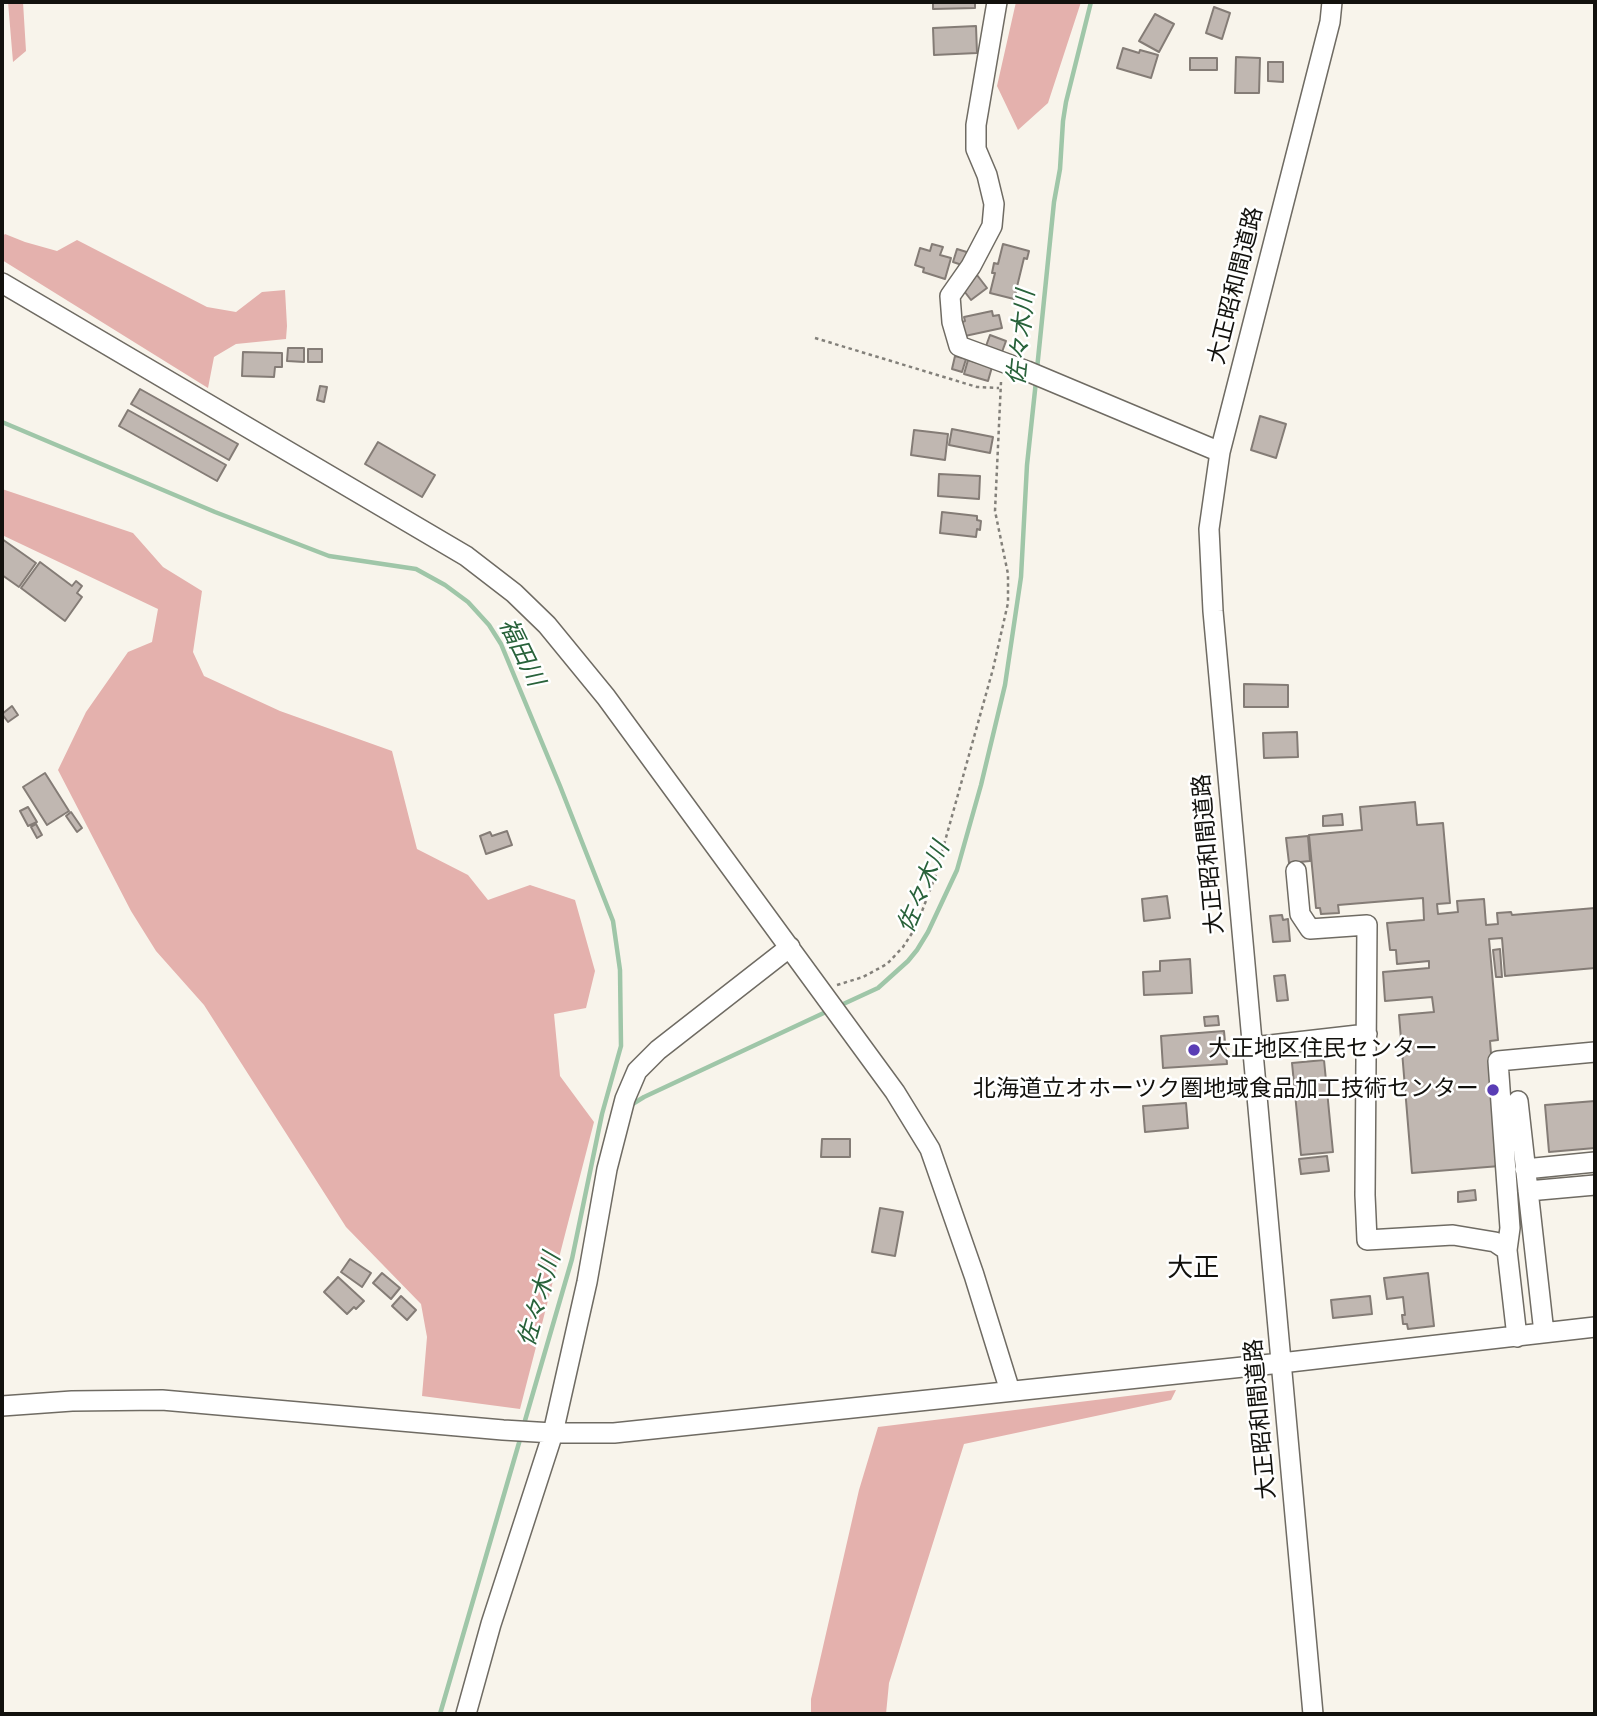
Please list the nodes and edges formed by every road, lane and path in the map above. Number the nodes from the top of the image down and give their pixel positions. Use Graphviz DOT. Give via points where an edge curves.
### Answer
graph roads {
  1 [pos="997,2"];
  2 [pos="1332,2"];
  3 [pos="2,283"];
  4 [pos="815,338"];
  5 [pos="1005,363"];
  6 [pos="999,388"];
  7 [pos="1220,452"];
  8 [pos="1296,871"];
  9 [pos="790,947"];
  10 [pos="824,993"];
  11 [pos="1367,1034"];
  12 [pos="1252,1047"];
  13 [pos="1595,1052"];
  14 [pos="1518,1101"];
  15 [pos="1595,1162"];
  16 [pos="1525,1169"];
  17 [pos="1595,1185"];
  18 [pos="1528,1191"];
  19 [pos="1507,1250"];
  20 [pos="1595,1327"];
  21 [pos="1544,1333"];
  22 [pos="1517,1337"];
  23 [pos="1281,1363"];
  24 [pos="1010,1391"];
  25 [pos="2,1406"];
  26 [pos="548,1432"];
  27 [pos="466,1714"];
  28 [pos="1313,1714"];
  1 -- 5 [label="street" via="976,125 976,149 994,204 992,226 950,296 959,345"];
  2 -- 7 [label="street, 大正昭和間道路"];
  3 -- 9 [label="street" via="467,556 514,593 547,625 606,697"];
  4 -- 6 [label="path" via="977,387"];
  5 -- 6 [label="path"];
  5 -- 7 [label="street"];
  6 -- 10 [label="path" via="995,511 1008,574 1008,603 935,877 916,927 887,964"];
  7 -- 12 [label="street, 大正昭和間道路" via="1209,529 1213,611"];
  8 -- 11 [label="street" via="1300,914 1310,929 1367,925"];
  9 -- 10 [label="street"];
  9 -- 26 [label="street" via="637,1071 618,1122 587,1282"];
  10 -- 24 [label="street" via="895,1091 930,1149"];
  11 -- 12 [label="street"];
  11 -- 19 [label="street" via="1367,1240 1453,1235 1495,1242"];
  12 -- 23 [label="street, 大正昭和間道路"];
  13 -- 19 [label="street" via="1498,1061 1510,1228"];
  14 -- 16 [label="street"];
  15 -- 16 [label="street"];
  16 -- 18 [label="street"];
  17 -- 18 [label="street"];
  18 -- 21 [label="street"];
  19 -- 22 [label="street"];
  20 -- 21 [label="street"];
  21 -- 22 [label="street"];
  22 -- 23 [label="street"];
  23 -- 24 [label="street"];
  23 -- 28 [label="street, 大正昭和間道路"];
  24 -- 26 [label="street" via="614,1433"];
  25 -- 26 [label="street" via="162,1399"];
  26 -- 27 [label="street"];
}
